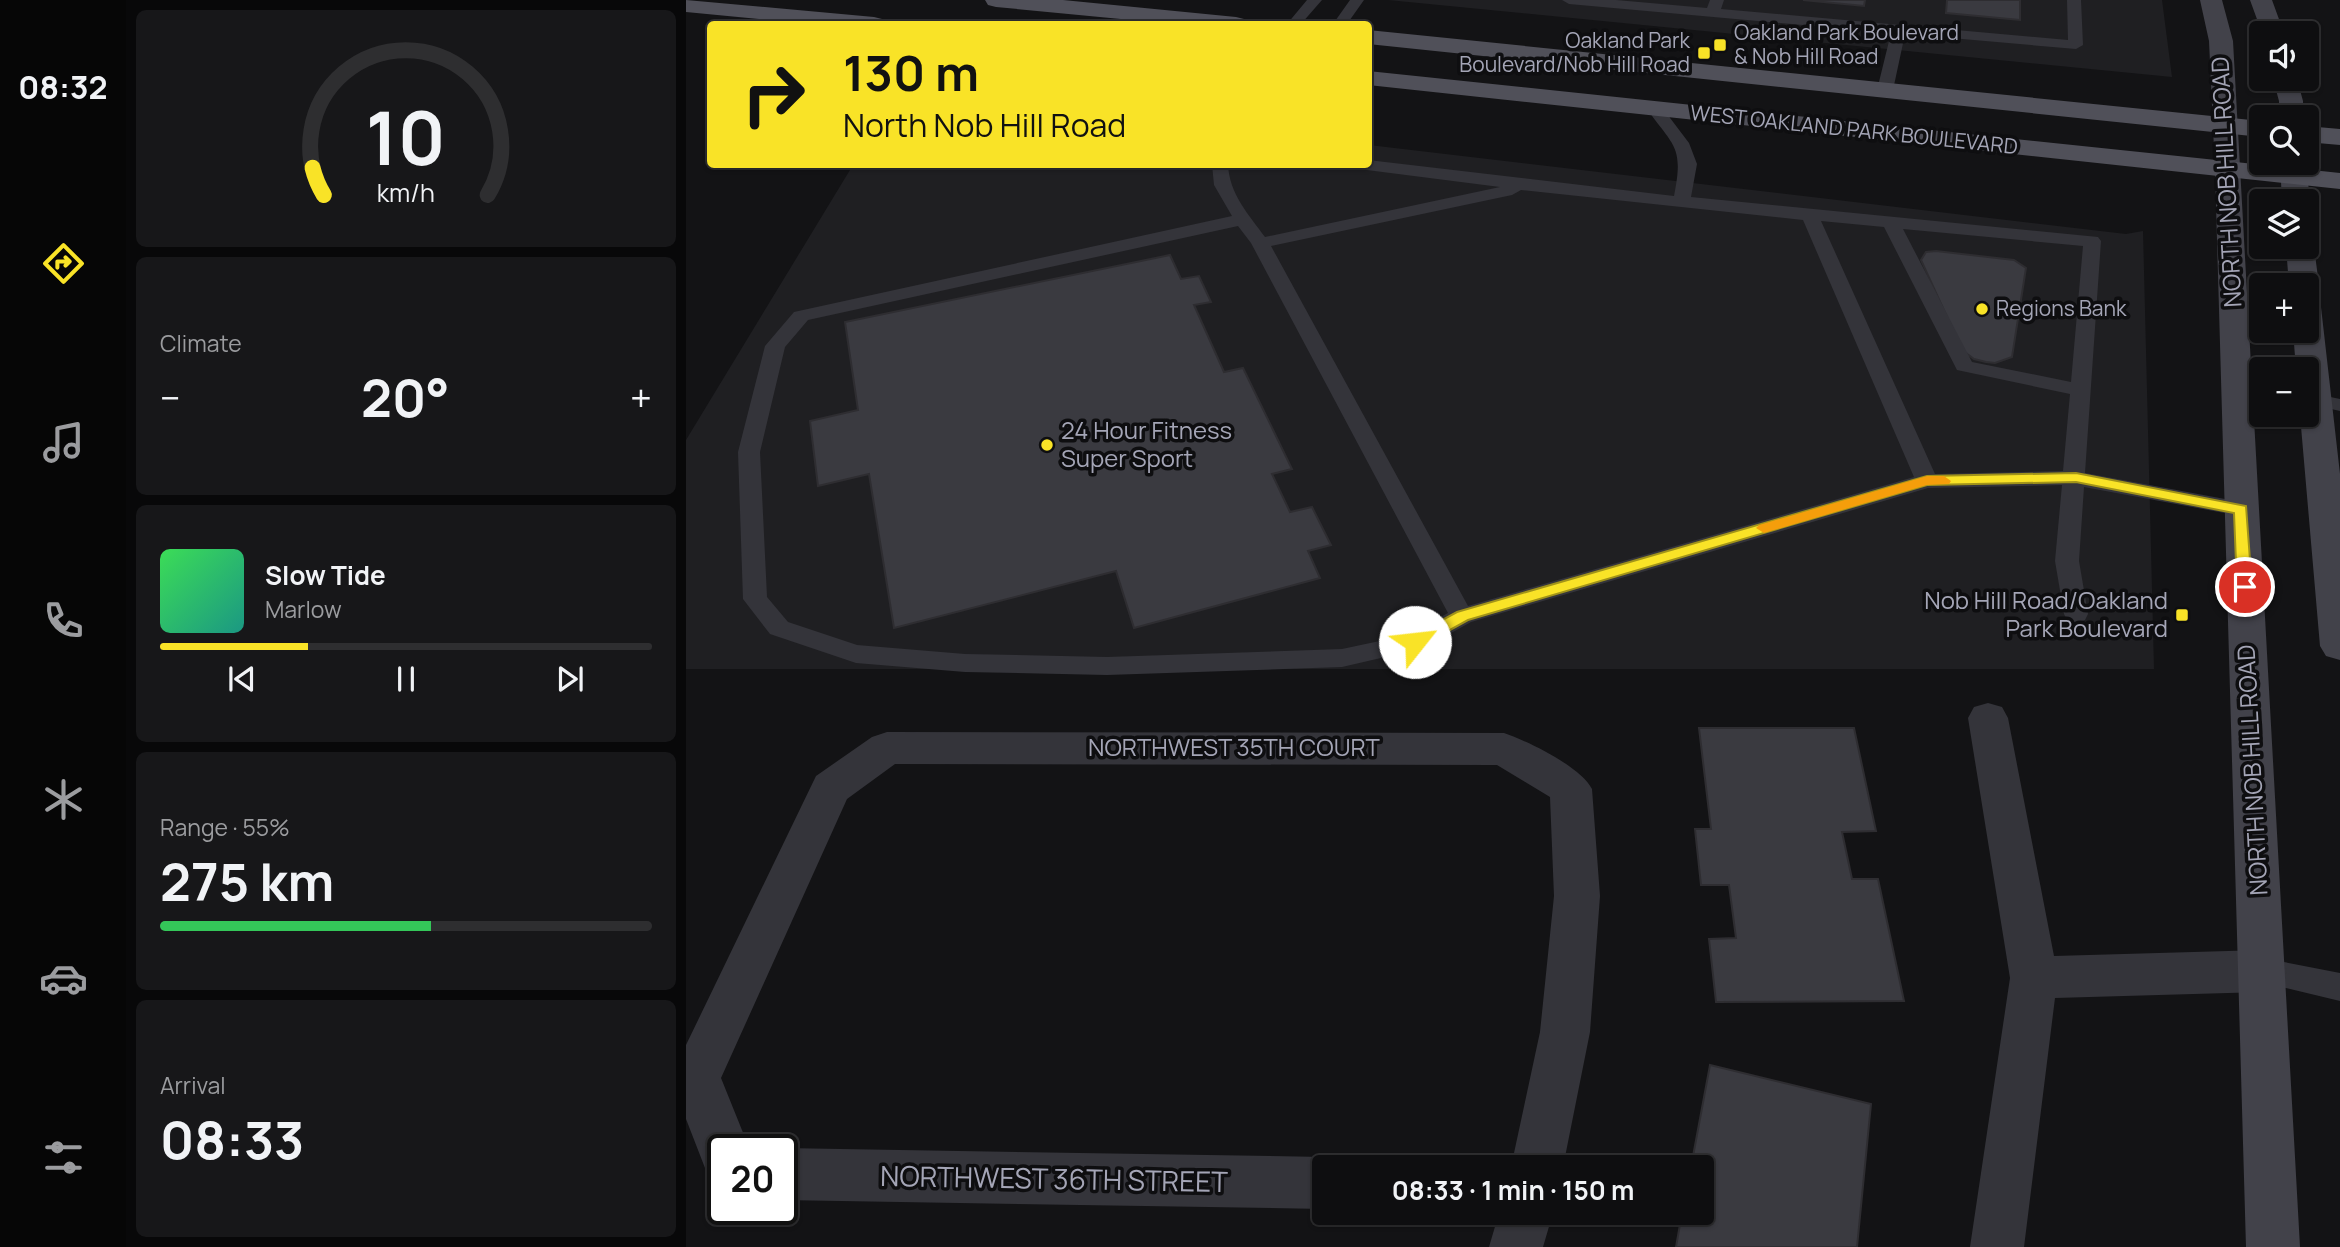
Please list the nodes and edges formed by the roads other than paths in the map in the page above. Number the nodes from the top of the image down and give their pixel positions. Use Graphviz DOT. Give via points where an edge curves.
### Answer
graph roads {
  1 [pos="996,0"];
  2 [pos="1315,0"];
  3 [pos="1357,0"];
  4 [pos="1569,0"];
  5 [pos="2074,0"];
  6 [pos="2211,0"];
  7 [pos="2261,0"];
  8 [pos="1613,2"];
  9 [pos="686,5"];
  10 [pos="1715,7"];
  11 [pos="844,21"];
  12 [pos="1206,21"];
  13 [pos="1297,21"];
  14 [pos="1342,21"];
  15 [pos="2269,21"];
  16 [pos="1899,29"];
  17 [pos="1372,37"];
  18 [pos="1372,78"];
  19 [pos="1885,90"];
  20 [pos="1655,108"];
  21 [pos="2225,126"];
  22 [pos="2249,128"];
  23 [pos="2319,135"];
  24 [pos="2340,137"];
  25 [pos="1372,166"];
  26 [pos="1220,168"];
  27 [pos="2228,170"];
  28 [pos="2294,180"];
  29 [pos="2340,181"];
  30 [pos="1530,186"];
  31 [pos="1682,201"];
  32 [pos="1810,215"];
  33 [pos="1244,219"];
  34 [pos="1891,223"];
  35 [pos="1260,243"];
  36 [pos="2314,343"];
  37 [pos="2082,390"];
  38 [pos="2328,403"];
  39 [pos="2076,478"];
  40 [pos="1927,481"];
  41 [pos="2241,509"];
  42 [pos="2076,614"];
  43 [pos="1462,616"];
  44 [pos="2340,646"];
  45 [pos="1988,718"];
  46 [pos="2263,971"];
  47 [pos="2034,978"];
  48 [pos="2340,986"];
  49 [pos="718,1134"];
  50 [pos="1539,1155"];
  51 [pos="798,1174"];
  52 [pos="1312,1183"];
  53 [pos="1522,1225"];
  54 [pos="1516,1247"];
  55 [pos="1997,1247"];
  56 [pos="2273,1247"];
  1 -- 12 [label="main road"];
  2 -- 13 [label="lane"];
  3 -- 14 [label="lane"];
  4 -- 8 [label="lane"];
  5 -- 16 [label="lane" via="2076,45"];
  6 -- 21 [label="main road, NORTH NOB HILL ROAD" via="2221,41"];
  7 -- 15 [label="main road"];
  8 -- 10 [label="lane"];
  9 -- 11 [label="main road"];
  10 -- 16 [label="lane"];
  16 -- 19 [label="lane"];
  17 -- 19 [label="main road, WEST OAKLAND PARK BOULEVARD"];
  18 -- 20 [label="main road, WEST OAKLAND PARK BOULEVARD"];
  19 -- 21 [label="main road, WEST OAKLAND PARK BOULEVARD"];
  20 -- 27 [label="main road, WEST OAKLAND PARK BOULEVARD"];
  20 -- 31 [label="lane" via="1681,143 1689,164"];
  21 -- 22 [label="main road, WEST OAKLAND PARK BOULEVARD"];
  21 -- 27 [label="main road, NORTH NOB HILL ROAD"];
  23 -- 24 [label="main road"];
  25 -- 30 [label="lane"];
  26 -- 33 [label="lane" via="1225,190"];
  27 -- 28 [label="main road, WEST OAKLAND PARK BOULEVARD"];
  27 -- 41 [label="main road, NORTH NOB HILL ROAD"];
  28 -- 29 [label="main road, WEST OAKLAND PARK BOULEVARD"];
  30 -- 31 [label="lane"];
  30 -- 35 [label="lane"];
  31 -- 32 [label="lane"];
  32 -- 34 [label="lane"];
  32 -- 40 [label="lane"];
  33 -- 35 [label="lane"];
  33 -- 43 [label="lane" via="801,316 775,346 749,452 755,598 779,628 856,654 991,664 1107,666 1342,658 1415,642"];
  34 -- 37 [label="lane" via="1964,366"];
  34 -- 37 [label="lane" via="2092,242"];
  35 -- 43 [label="lane"];
  36 -- 38 [label="main road"];
  37 -- 39 [label="lane"];
  38 -- 44 [label="main road"];
  39 -- 40 [label="lane"];
  39 -- 41 [label="lane"];
  39 -- 42 [label="lane" via="2067,561"];
  40 -- 43 [label="lane"];
  41 -- 46 [label="main road, NORTH NOB HILL ROAD"];
  45 -- 47 [label="street"];
  46 -- 47 [label="street"];
  46 -- 48 [label="lane"];
  46 -- 56 [label="main road, NORTH NOB HILL ROAD"];
  47 -- 55 [label="street"];
  49 -- 50 [label="street, NORTHWEST 35TH COURT" via="696,1078 831,788 887,748 1504,749 1570,789 1577,896 1565,1032"];
  51 -- 52 [label="street, NORTHWEST 36TH STREET"];
  53 -- 54 [label="street"];
}
